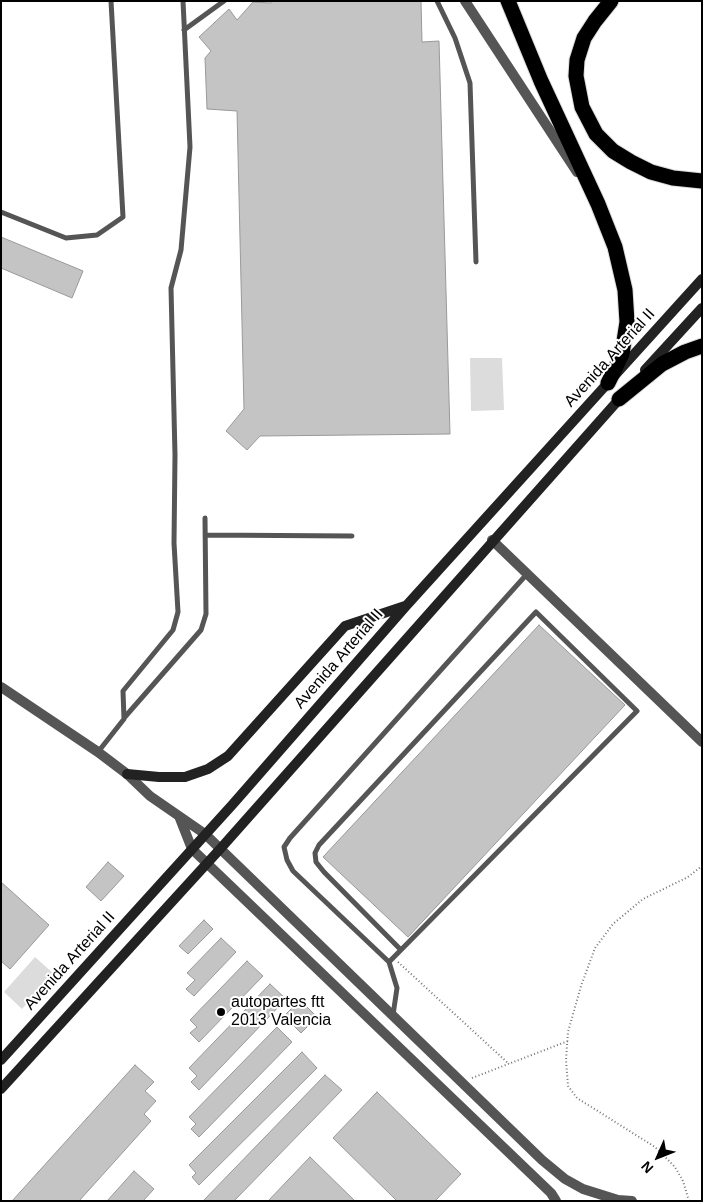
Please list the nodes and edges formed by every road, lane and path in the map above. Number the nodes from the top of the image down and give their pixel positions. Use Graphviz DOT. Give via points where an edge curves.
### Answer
graph roads {
  1 [pos="111,1"];
  2 [pos="183,1"];
  3 [pos="224,1"];
  4 [pos="436,1"];
  5 [pos="465,1"];
  6 [pos="508,1"];
  7 [pos="611,1"];
  8 [pos="184,30"];
  9 [pos="702,182"];
  10 [pos="598,204"];
  11 [pos="1,212"];
  12 [pos="476,262"];
  13 [pos="702,279"];
  14 [pos="702,308"];
  15 [pos="702,346"];
  16 [pos="608,383"];
  17 [pos="619,399"];
  18 [pos="204,518"];
  19 [pos="205,535"];
  20 [pos="352,536"];
  21 [pos="492,540"];
  22 [pos="527,574"];
  23 [pos="406,606"];
  24 [pos="1,687"];
  25 [pos="124,719"];
  26 [pos="702,742"];
  27 [pos="98,752"];
  28 [pos="127,774"];
  29 [pos="179,816"];
  30 [pos="205,834"];
  31 [pos="220,848"];
  32 [pos="192,849"];
  33 [pos="207,862"];
  34 [pos="702,866"];
  35 [pos="400,949"];
  36 [pos="391,960"];
  37 [pos="393,1015"];
  38 [pos="568,1041"];
  39 [pos="1,1060"];
  40 [pos="509,1064"];
  41 [pos="462,1082"];
  42 [pos="1,1090"];
  43 [pos="617,1200"];
  44 [pos="556,1201"];
  45 [pos="632,1201"];
  46 [pos="689,1201"];
  1 -- 11 [label="lane" via="123,217 97,236 66,238"];
  2 -- 8 [label="lane"];
  3 -- 8 [label="lane"];
  4 -- 12 [label="lane" via="456,38 470,83"];
  5 -- 10 [label="street"];
  6 -- 10 [label="highway"];
  7 -- 9 [label="highway" via="584,38 577,60 576,76 582,107 596,134 613,151 658,174"];
  8 -- 25 [label="lane" via="190,147 181,250 171,288 174,544 178,612 173,630 123,691"];
  10 -- 16 [label="highway" via="615,247 625,290 627,322 622,354"];
  13 -- 16 [label="street, Avenida Arterial II"];
  14 -- 17 [label="street"];
  15 -- 17 [label="highway" via="662,364"];
  16 -- 23 [label="street, Avenida Arterial II"];
  17 -- 21 [label="street"];
  18 -- 19 [label="lane"];
  19 -- 20 [label="lane"];
  19 -- 25 [label="lane" via="206,614 200,630"];
  21 -- 22 [label="street"];
  21 -- 31 [label="street"];
  22 -- 26 [label="street"];
  22 -- 36 [label="lane" via="284,847 293,871"];
  23 -- 28 [label="street" via="345,626 228,756 208,769 185,777"];
  23 -- 30 [label="street, Avenida Arterial II"];
  24 -- 27 [label="street"];
  25 -- 27 [label="lane"];
  27 -- 28 [label="street"];
  28 -- 29 [label="street" via="150,796"];
  29 -- 30 [label="street"];
  29 -- 32 [label="street"];
  30 -- 31 [label="street"];
  30 -- 32 [label="street, Avenida Arterial II"];
  31 -- 33 [label="street"];
  31 -- 37 [label="street"];
  32 -- 33 [label="street"];
  32 -- 39 [label="street, Avenida Arterial II"];
  33 -- 42 [label="street"];
  33 -- 44 [label="street"];
  34 -- 38 [label="path" via="688,877 643,899 613,924 595,948 581,986"];
  35 -- 35 [label="lane" via="324,872 316,862 315,853 536,612 637,711"];
  35 -- 36 [label="lane"];
  36 -- 37 [label="lane" via="397,988"];
  36 -- 40 [label="path"];
  37 -- 41 [label="street"];
  38 -- 40 [label="path"];
  38 -- 46 [label="path" via="568,1086 577,1098 655,1147 675,1167"];
  40 -- 41 [label="path"];
  41 -- 43 [label="street" via="565,1179 583,1189"];
  43 -- 45 [label="street"];
}
